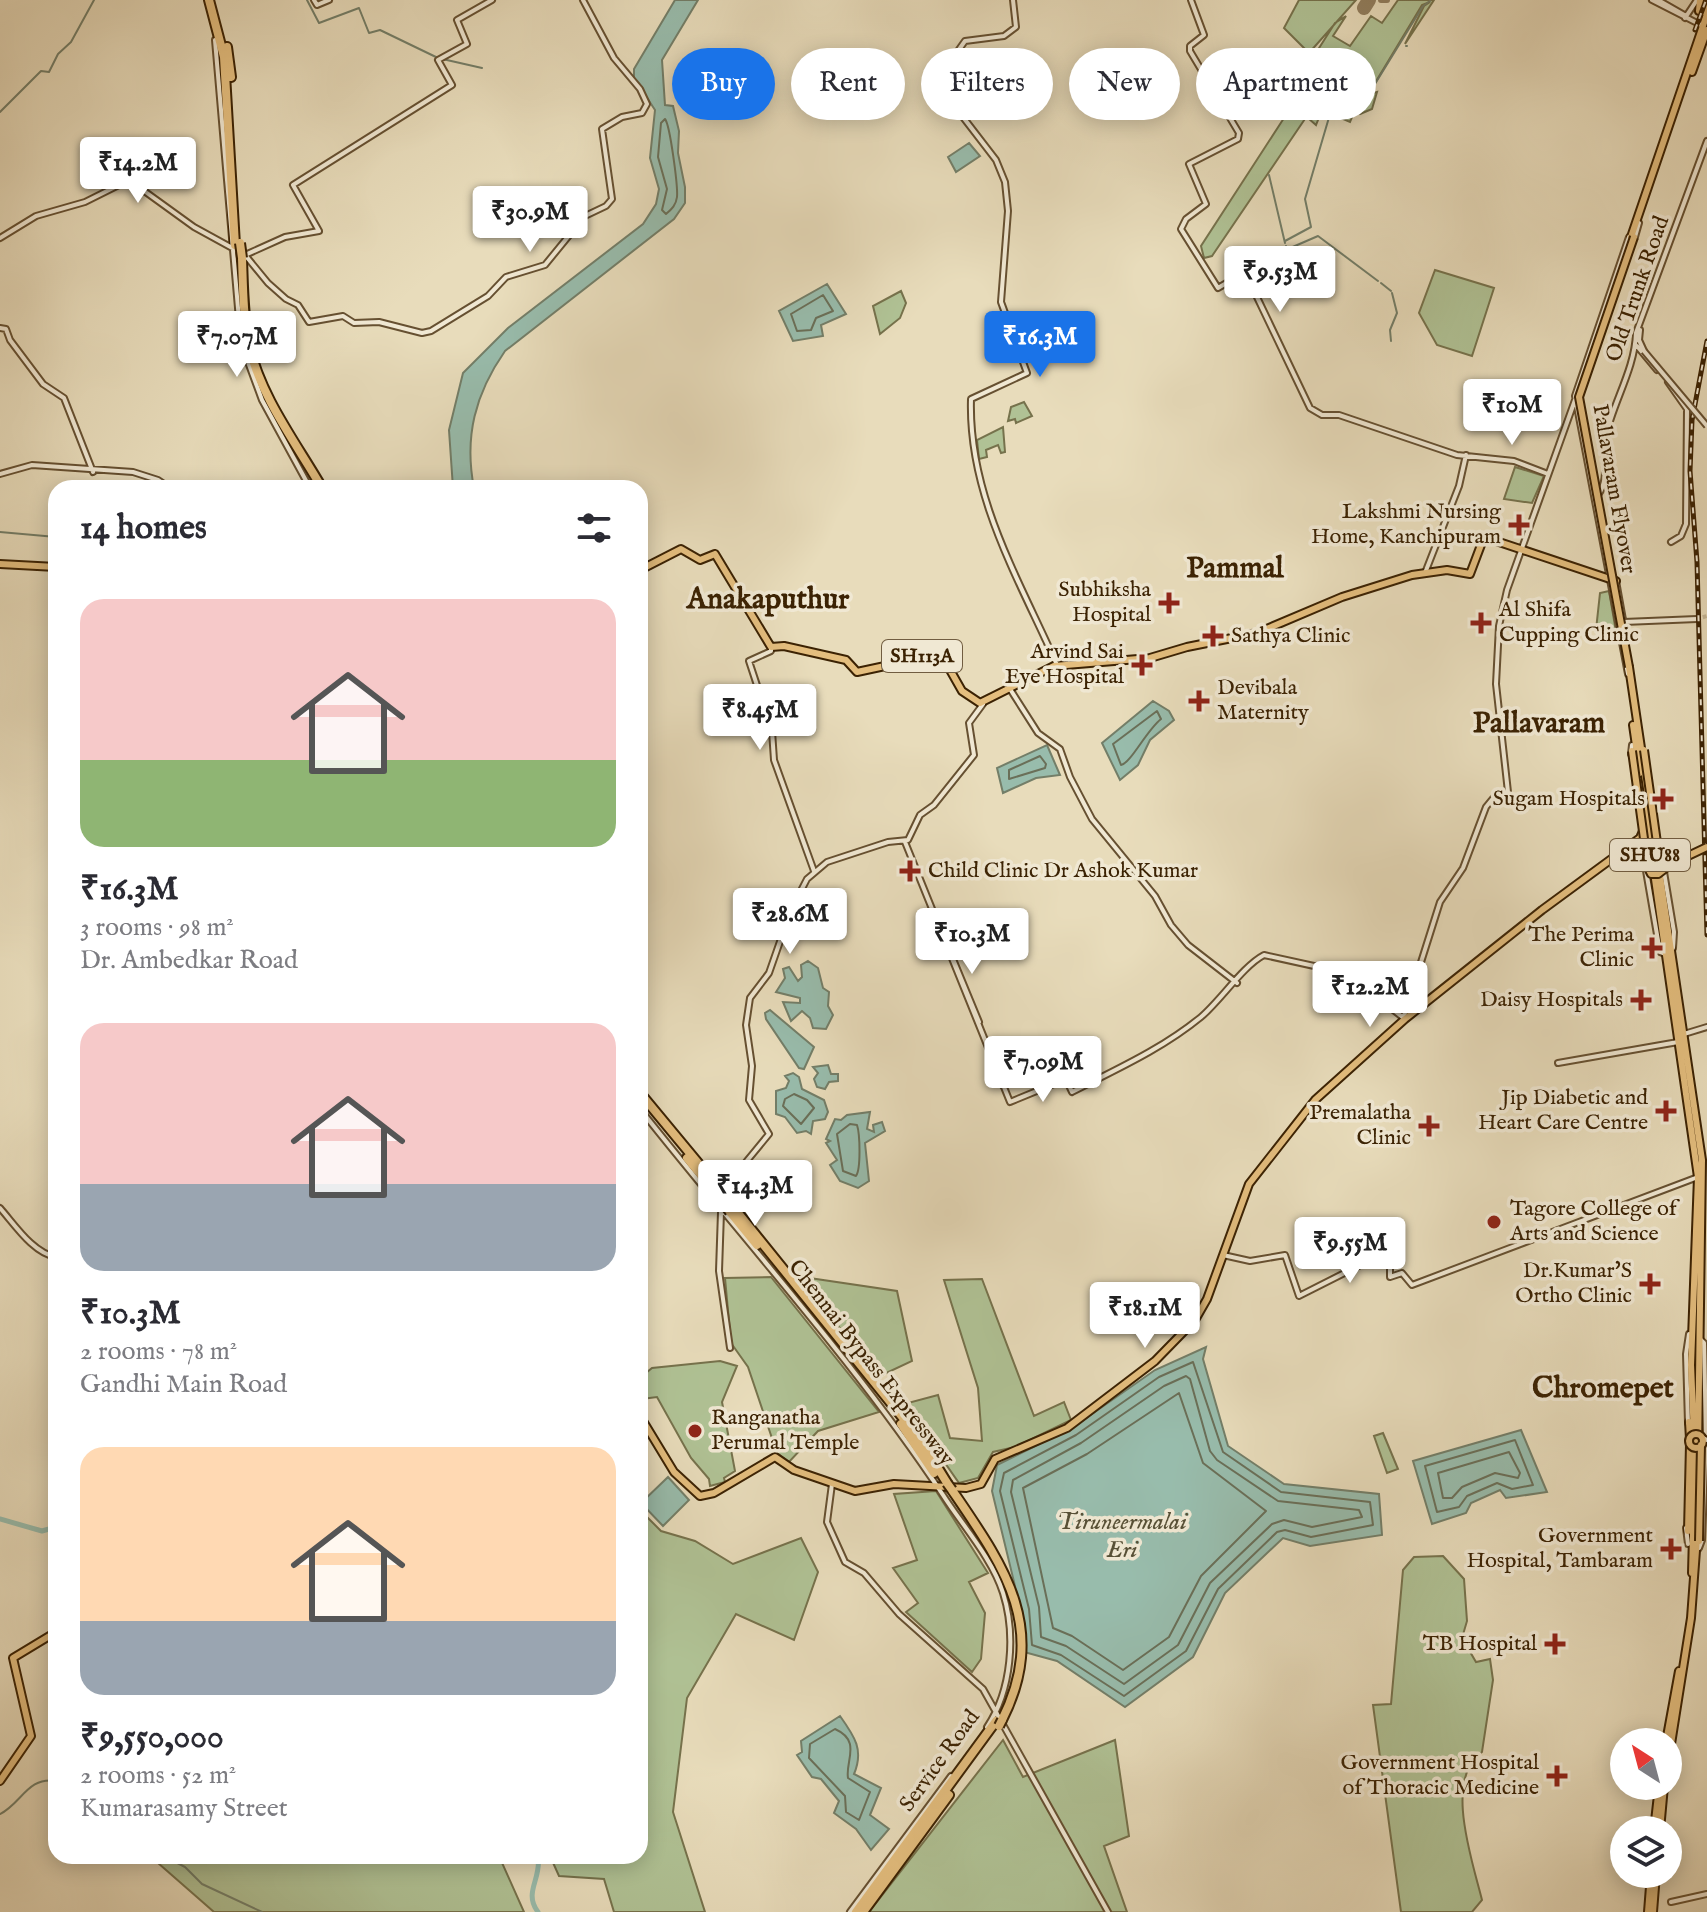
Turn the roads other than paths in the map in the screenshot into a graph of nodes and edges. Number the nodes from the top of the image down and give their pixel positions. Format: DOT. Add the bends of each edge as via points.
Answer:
graph roads {
  1 [pos="209,0"];
  2 [pos="314,0"];
  3 [pos="329,0"];
  4 [pos="492,0"];
  5 [pos="583,0"];
  6 [pos="1013,0"];
  7 [pos="1191,0"];
  8 [pos="1698,0"];
  9 [pos="482,2"];
  10 [pos="1656,2"];
  11 [pos="1707,6"];
  12 [pos="1707,14"];
  13 [pos="1685,18"];
  14 [pos="1704,28"];
  15 [pos="1678,102"];
  16 [pos="1707,141"];
  17 [pos="1639,223"];
  18 [pos="1633,235"];
  19 [pos="0,238"];
  20 [pos="236,246"];
  21 [pos="241,257"];
  22 [pos="1647,308"];
  23 [pos="0,328"];
  24 [pos="1636,345"];
  25 [pos="1575,400"];
  26 [pos="1582,400"];
  27 [pos="1707,426"];
  28 [pos="1467,454"];
  29 [pos="1457,455"];
  30 [pos="1464,462"];
  31 [pos="93,472"];
  32 [pos="0,474"];
  33 [pos="1548,474"];
  34 [pos="154,480"];
  35 [pos="311,480"];
  36 [pos="312,480"];
  37 [pos="1598,495"];
  38 [pos="1591,496"];
  39 [pos="1671,542"];
  40 [pos="1521,550"];
  41 [pos="0,564"];
  42 [pos="648,566"];
  43 [pos="48,567"];
  44 [pos="1425,573"];
  45 [pos="1612,580"];
  46 [pos="1697,619"];
  47 [pos="1624,622"];
  48 [pos="771,647"];
  49 [pos="1058,666"];
  50 [pos="1628,670"];
  51 [pos="1010,689"];
  52 [pos="973,702"];
  53 [pos="984,702"];
  54 [pos="976,710"];
  55 [pos="1638,729"];
  56 [pos="1638,745"];
  57 [pos="1648,835"];
  58 [pos="905,842"];
  59 [pos="1707,846"];
  60 [pos="1661,867"];
  61 [pos="1649,870"];
  62 [pos="814,871"];
  63 [pos="1669,948"];
  64 [pos="1237,983"];
  65 [pos="1404,1017"];
  66 [pos="1707,1027"];
  67 [pos="1684,1034"];
  68 [pos="1678,1042"];
  69 [pos="1558,1063"];
  70 [pos="648,1103"];
  71 [pos="648,1110"];
  72 [pos="648,1118"];
  73 [pos="1698,1177"];
  74 [pos="724,1200"];
  75 [pos="0,1208"];
  76 [pos="729,1210"];
  77 [pos="1223,1255"];
  78 [pos="48,1256"];
  79 [pos="771,1261"];
  80 [pos="1696,1337"];
  81 [pos="730,1348"];
  82 [pos="648,1430"];
  83 [pos="1690,1441"];
  84 [pos="1703,1441"];
  85 [pos="832,1484"];
  86 [pos="945,1487"];
  87 [pos="1694,1546"];
  88 [pos="48,1637"];
  89 [pos="998,1718"];
  90 [pos="1668,1728"];
  91 [pos="1673,1728"];
  92 [pos="0,1781"];
  93 [pos="1653,1888"];
  94 [pos="1707,1894"];
  95 [pos="1668,1902"];
  96 [pos="850,1912"];
  97 [pos="856,1912"];
  98 [pos="863,1912"];
  99 [pos="1108,1912"];
  100 [pos="1650,1912"];
  1 -- 20 [label="highway" via="224,57"];
  2 -- 3 [label="street" via="317,5"];
  4 -- 9 [label="street"];
  5 -- 21 [label="street" via="647,107 603,128 612,199 585,216 545,265 506,277 488,296 443,326 422,333 383,322 354,323 343,316 312,323"];
  6 -- 49 [label="street" via="1016,27 1004,36 965,41 936,84 996,160 1005,182 1001,302 1027,373 971,399 977,462 1005,557"];
  7 -- 29 [label="street" via="1204,35 1190,51 1239,133 1238,139 1189,164 1206,204 1181,229 1218,288 1245,272 1310,408"];
  8 -- 11 [label="main road" via="1699,11"];
  8 -- 13 [label="street"];
  9 -- 21 [label="street" via="457,20 467,44 438,60 452,85 293,185 319,231 285,237"];
  10 -- 13 [label="street"];
  11 -- 14 [label="main road"];
  12 -- 15 [label="main road, SHU88"];
  13 -- 14 [label="street"];
  14 -- 15 [label="main road"];
  14 -- 17 [label="main road, SHU88"];
  15 -- 18 [label="main road, SHU88"];
  16 -- 22 [label="street, Old Trunk Road"];
  17 -- 18 [label="main road, Pallavaram Flyover / SHU88"];
  17 -- 26 [label="street" via="1585,377"];
  18 -- 25 [label="street" via="1578,379"];
  18 -- 50 [label="main road, Pallavaram Flyover / SHU88, bridge" via="1582,374 1578,401"];
  19 -- 20 [label="street" via="36,216 85,202 129,180"];
  20 -- 21 [label="highway, bridge"];
  20 -- 35 [label="street" via="237,318 248,368"];
  21 -- 36 [label="highway" via="241,332 250,366"];
  22 -- 24 [label="street, Old Trunk Road"];
  22 -- 27 [label="street, bridge" via="1639,340 1644,351"];
  23 -- 31 [label="street" via="6,329 43,384 64,398"];
  24 -- 37 [label="street, Old Trunk Road" via="1605,439 1604,486"];
  24 -- 39 [label="street" via="1687,409 1686,524"];
  25 -- 26 [label="street"];
  25 -- 33 [label="street"];
  25 -- 38 [label="street"];
  26 -- 37 [label="street"];
  28 -- 29 [label="street"];
  28 -- 30 [label="street"];
  28 -- 33 [label="street" via="1514,461"];
  29 -- 30 [label="street"];
  30 -- 44 [label="street"];
  31 -- 32 [label="street" via="32,465"];
  31 -- 34 [label="street" via="140,473"];
  33 -- 40 [label="street"];
  37 -- 38 [label="street"];
  37 -- 45 [label="street"];
  38 -- 45 [label="street"];
  40 -- 44 [label="main road" via="1484,537 1470,574"];
  40 -- 45 [label="main road"];
  40 -- 65 [label="street" via="1499,626 1496,684 1508,792 1495,796 1486,807 1463,868 1440,902"];
  41 -- 43 [label="main road"];
  42 -- 48 [label="main road" via="681,549 700,560 715,554"];
  44 -- 49 [label="main road" via="1358,591 1257,633 1142,660"];
  45 -- 47 [label="street"];
  45 -- 50 [label="street"];
  46 -- 47 [label="street"];
  47 -- 55 [label="street"];
  48 -- 52 [label="main road, SH113A" via="846,660 857,672 941,654"];
  48 -- 62 [label="street" via="749,661 772,729 774,760"];
  49 -- 51 [label="main road, SH113A"];
  50 -- 55 [label="main road, SHU88"];
  50 -- 56 [label="main road, SHU88"];
  51 -- 53 [label="main road, SH113A"];
  51 -- 64 [label="street" via="1038,733 1060,749 1092,819 1155,896 1171,925"];
  52 -- 53 [label="main road, SH113A"];
  52 -- 54 [label="main road"];
  53 -- 54 [label="street"];
  54 -- 58 [label="street" via="969,723 974,755 920,815"];
  55 -- 56 [label="main road, SHU88"];
  56 -- 57 [label="street"];
  56 -- 57 [label="main road, SHU88"];
  56 -- 57 [label="main road, SHU88" via="1650,799"];
  56 -- 60 [label="main road, bridge"];
  56 -- 61 [label="main road, bridge"];
  57 -- 60 [label="street"];
  57 -- 63 [label="main road, SHU88"];
  57 -- 63 [label="street" via="1660,952"];
  57 -- 65 [label="main road"];
  58 -- 62 [label="street" via="888,842"];
  58 -- 64 [label="street" via="1010,1102 1066,1079 1072,1092 1137,1061 1199,1018"];
  59 -- 60 [label="main road, bridge"];
  60 -- 61 [label="main road, bridge" via="1655,875"];
  60 -- 61 [label="main road, bridge" via="1653,862"];
  60 -- 63 [label="main road"];
  61 -- 63 [label="main road" via="1661,943"];
  62 -- 76 [label="street" via="791,910 769,973 750,998 749,1100 769,1134 746,1162 752,1185 729,1198"];
  63 -- 67 [label="main road, SHU88"];
  63 -- 68 [label="main road, SHU88"];
  64 -- 65 [label="street" via="1264,955 1310,964 1346,973"];
  65 -- 77 [label="main road" via="1292,1128 1249,1184"];
  66 -- 67 [label="street"];
  67 -- 80 [label="main road, SHU88" via="1703,1189"];
  68 -- 69 [label="street"];
  68 -- 73 [label="main road, SHU88"];
  70 -- 74 [label="highway, Chennai Bypass Expressway"];
  71 -- 74 [label="highway, Chennai Bypass Expressway"];
  72 -- 76 [label="street"];
  73 -- 77 [label="street" via="1412,1285 1402,1273 1390,1277 1390,1250 1299,1296 1285,1255 1250,1261"];
  73 -- 80 [label="main road, SHU88"];
  74 -- 76 [label="highway, Chennai Bypass Expressway, bridge"];
  75 -- 78 [label="street"];
  76 -- 79 [label="highway, Chennai Bypass Expressway"];
  76 -- 79 [label="street"];
  76 -- 81 [label="street" via="720,1274"];
  77 -- 86 [label="main road" via="1195,1320 1155,1361 1075,1421 994,1456 975,1485"];
  79 -- 86 [label="highway, Chennai Bypass Expressway" via="920,1439"];
  80 -- 83 [label="main road" via="1689,1344"];
  80 -- 84 [label="main road"];
  80 -- 87 [label="main road, SHU88"];
  80 -- 87 [label="main road, SHU88" via="1701,1473"];
  82 -- 85 [label="main road" via="679,1478 700,1496 775,1457"];
  83 -- 84 [label="main road, bridge" via="1694,1435"];
  83 -- 84 [label="main road, bridge" via="1694,1448"];
  83 -- 87 [label="main road"];
  84 -- 87 [label="main road, bridge"];
  85 -- 86 [label="main road" via="855,1491 894,1484"];
  85 -- 89 [label="street" via="827,1522 846,1563 864,1573 899,1614 983,1689"];
  86 -- 89 [label="street, Service Road" via="1002,1590 1010,1623 1010,1659"];
  86 -- 89 [label="highway, Chennai Bypass Expressway" via="1000,1562 1018,1607 1021,1659 1015,1689"];
  87 -- 90 [label="main road, SHU88"];
  87 -- 91 [label="main road, SHU88" via="1692,1610"];
  88 -- 92 [label="main road" via="13,1658 31,1736"];
  89 -- 96 [label="street, Service Road"];
  89 -- 97 [label="highway, Chennai Bypass Expressway"];
  89 -- 98 [label="highway, Chennai Bypass Expressway"];
  89 -- 99 [label="street"];
  93 -- 100 [label="main road"];
  94 -- 95 [label="street"];
}
